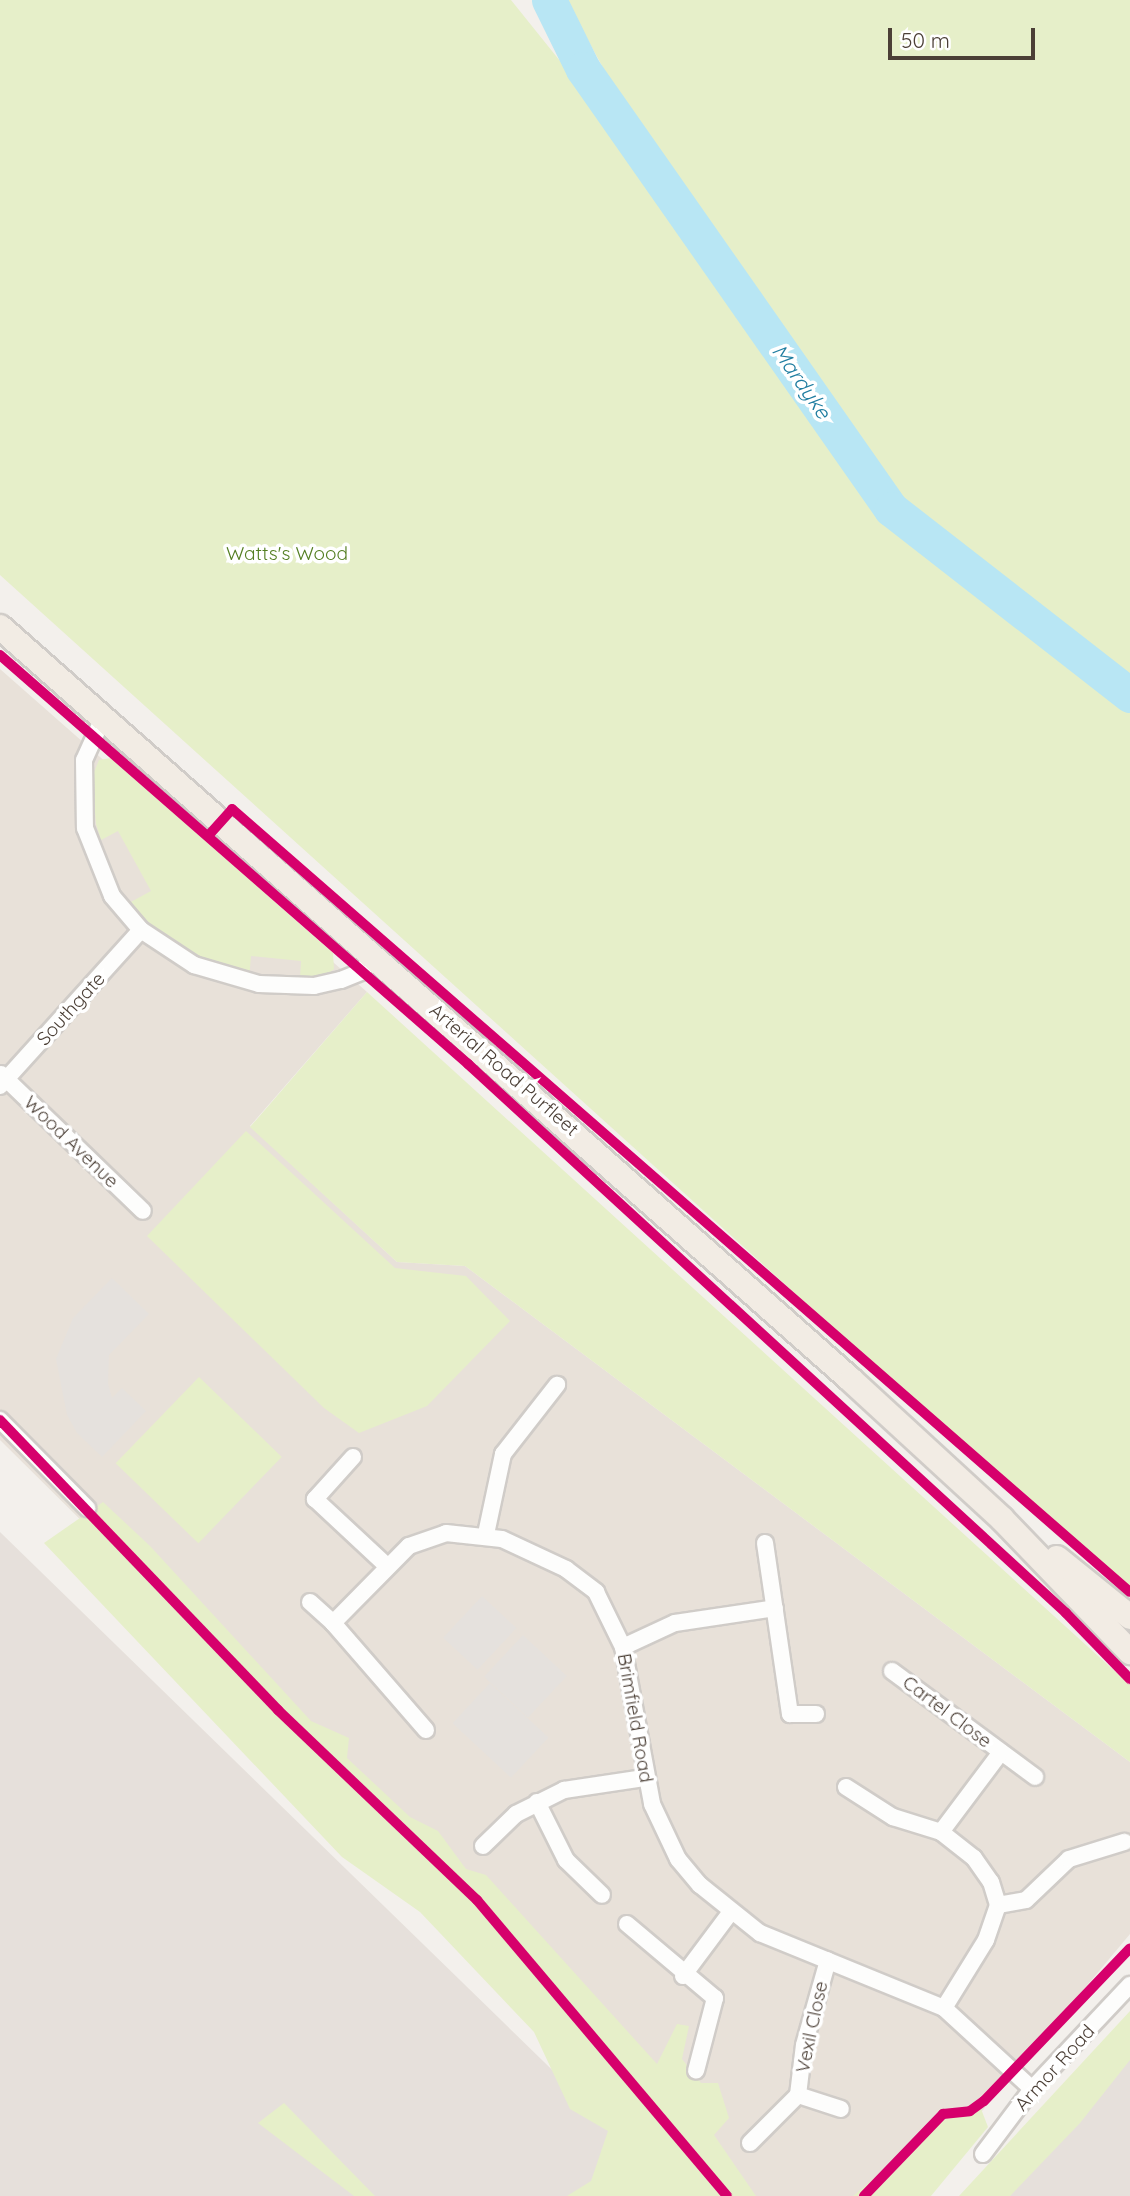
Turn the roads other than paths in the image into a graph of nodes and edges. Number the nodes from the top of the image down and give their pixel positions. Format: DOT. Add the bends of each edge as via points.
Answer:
graph roads {
  1 [pos="0,627"];
  2 [pos="103,718"];
  3 [pos="141,930"];
  4 [pos="374,956"];
  5 [pos="2,1080"];
  6 [pos="142,1211"];
  7 [pos="557,1385"];
  8 [pos="0,1420"];
  9 [pos="353,1457"];
  10 [pos="87,1508"];
  11 [pos="1002,1519"];
  12 [pos="486,1534"];
  13 [pos="765,1543"];
  14 [pos="1066,1564"];
  15 [pos="386,1565"];
  16 [pos="310,1602"];
  17 [pos="775,1608"];
  18 [pos="1130,1617"];
  19 [pos="333,1623"];
  20 [pos="1130,1625"];
  21 [pos="624,1647"];
  22 [pos="1130,1652"];
  23 [pos="892,1671"];
  24 [pos="816,1714"];
  25 [pos="426,1730"];
  26 [pos="1001,1752"];
  27 [pos="1035,1777"];
  28 [pos="644,1778"];
  29 [pos="846,1787"];
  30 [pos="537,1802"];
  31 [pos="941,1832"];
  32 [pos="1124,1842"];
  33 [pos="483,1846"];
  34 [pos="602,1895"];
  35 [pos="998,1905"];
  36 [pos="730,1913"];
  37 [pos="627,1924"];
  38 [pos="828,1960"];
  39 [pos="683,1976"];
  40 [pos="1130,1985"];
  41 [pos="944,2008"];
  42 [pos="696,2071"];
  43 [pos="1032,2089"];
  44 [pos="798,2095"];
  45 [pos="841,2109"];
  46 [pos="750,2143"];
  47 [pos="983,2154"];
  1 -- 2 [label="main road, Arterial Road Purfleet"];
  2 -- 3 [label="street" via="84,760 85,828 113,896"];
  2 -- 4 [label="main road, Arterial Road Purfleet"];
  3 -- 4 [label="street" via="194,965 259,984 314,986 341,980 361,972"];
  3 -- 5 [label="street, Southgate"];
  4 -- 11 [label="main road, Arterial Road Purfleet" via="588,1143"];
  5 -- 6 [label="street, Wood Avenue"];
  7 -- 12 [label="street" via="503,1454"];
  8 -- 10 [label="street"];
  9 -- 15 [label="street" via="315,1499"];
  11 -- 14 [label="main road, Arterial Road Purfleet"];
  11 -- 22 [label="main road, Arterial Road Purfleet"];
  12 -- 15 [label="street, Brimfield Road" via="446,1533 409,1546"];
  12 -- 21 [label="street, Brimfield Road" via="521,1545 566,1569 596,1592"];
  13 -- 17 [label="street"];
  14 -- 18 [label="main road, Arterial Road Purfleet"];
  14 -- 20 [label="street"];
  15 -- 19 [label="street, Brimfield Road"];
  16 -- 19 [label="street"];
  17 -- 21 [label="street" via="675,1623"];
  17 -- 24 [label="street" via="790,1714"];
  19 -- 25 [label="street"];
  21 -- 28 [label="street, Brimfield Road"];
  23 -- 26 [label="street, Cartel Close"];
  26 -- 27 [label="street, Cartel Close"];
  26 -- 31 [label="street, Cartel Close"];
  28 -- 30 [label="street" via="564,1790"];
  28 -- 36 [label="street, Brimfield Road" via="678,1859"];
  29 -- 31 [label="street" via="893,1817"];
  30 -- 33 [label="street" via="497,1829"];
  30 -- 34 [label="street" via="566,1860"];
  31 -- 35 [label="street" via="974,1858 991,1882"];
  32 -- 35 [label="street" via="1069,1859 1026,1900"];
  35 -- 41 [label="street" via="986,1940"];
  36 -- 38 [label="street, Brimfield Road" via="760,1933"];
  36 -- 39 [label="street"];
  37 -- 39 [label="street"];
  38 -- 41 [label="street, Brimfield Road"];
  38 -- 44 [label="street, Vexil Close" via="804,2045"];
  39 -- 42 [label="street" via="715,1998"];
  40 -- 43 [label="street, Armor Road"];
  41 -- 43 [label="street, Brimfield Road"];
  43 -- 47 [label="street, Armor Road"];
  44 -- 45 [label="street, Vexil Close"];
  44 -- 46 [label="street, Vexil Close"];
}
